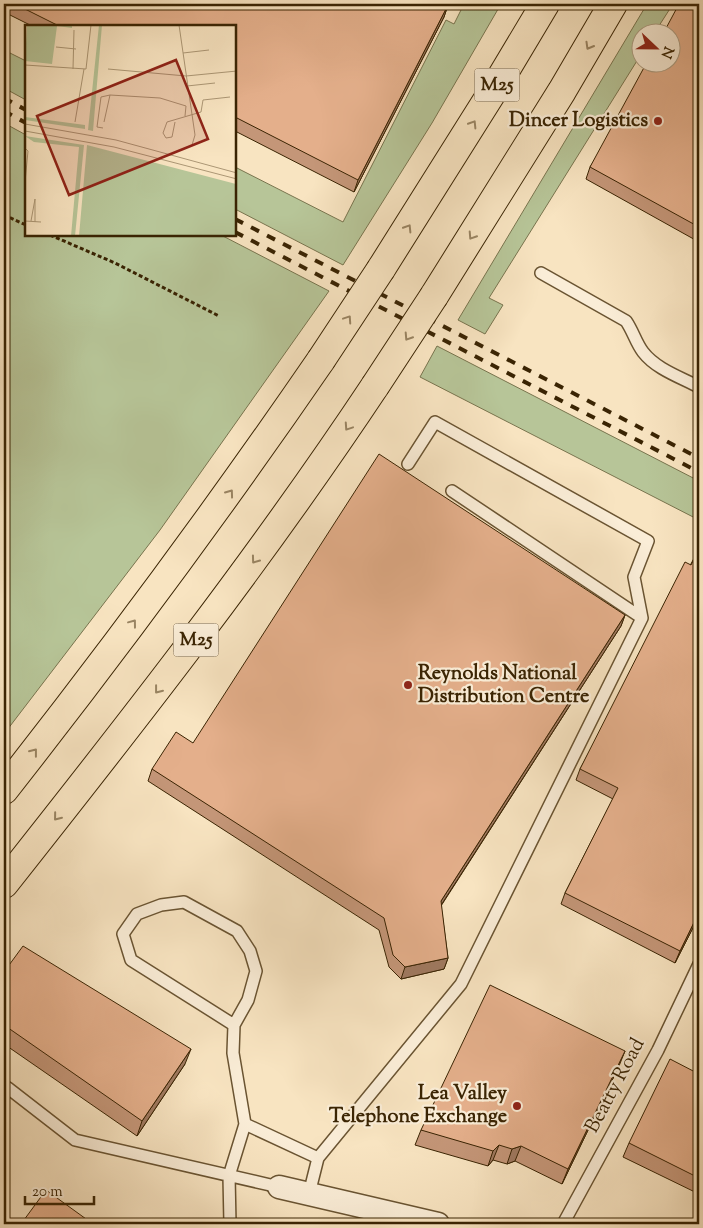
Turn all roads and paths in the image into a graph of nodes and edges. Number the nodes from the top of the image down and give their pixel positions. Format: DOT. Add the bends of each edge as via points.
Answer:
graph roads {
  1 [pos="545,4"];
  2 [pos="613,4"];
  3 [pos="4,215"];
  4 [pos="25,225"];
  5 [pos="52,236"];
  6 [pos="541,273"];
  7 [pos="219,316"];
  8 [pos="699,386"];
  9 [pos="408,464"];
  10 [pos="452,492"];
  11 [pos="642,618"];
  12 [pos="4,790"];
  13 [pos="4,884"];
  14 [pos="699,964"];
  15 [pos="234,1024"];
  16 [pos="8,1088"];
  17 [pos="245,1124"];
  18 [pos="318,1158"];
  19 [pos="229,1176"];
  20 [pos="279,1187"];
  21 [pos="309,1194"];
  22 [pos="230,1224"];
  23 [pos="438,1224"];
  24 [pos="563,1224"];
  12 -- 1 [label="highway, M25, one-way, bridge" via="165,582 233,488 381,269"];
  2 -- 13 [label="highway, M25, one-way, bridge" via="434,296 278,529 117,742"];
  3 -- 4 [label="path"];
  5 -- 7 [label="path" via="115,263"];
  6 -- 8 [label="lane" via="626,322 642,351 655,364"];
  9 -- 11 [label="lane" via="435,422 648,541 634,576"];
  10 -- 11 [label="lane"];
  11 -- 18 [label="lane" via="461,984"];
  14 -- 24 [label="lane, Beatty Road" via="658,1050"];
  15 -- 15 [label="lane" via="248,1000 256,971 250,951 237,930 184,902 161,905 137,914 123,934 131,960"];
  15 -- 17 [label="lane" via="234,1061"];
  16 -- 19 [label="lane" via="75,1140"];
  17 -- 18 [label="lane"];
  17 -- 19 [label="lane"];
  18 -- 21 [label="lane"];
  19 -- 20 [label="lane"];
  19 -- 22 [label="lane"];
  20 -- 21 [label="street"];
  21 -- 23 [label="street"];
}
